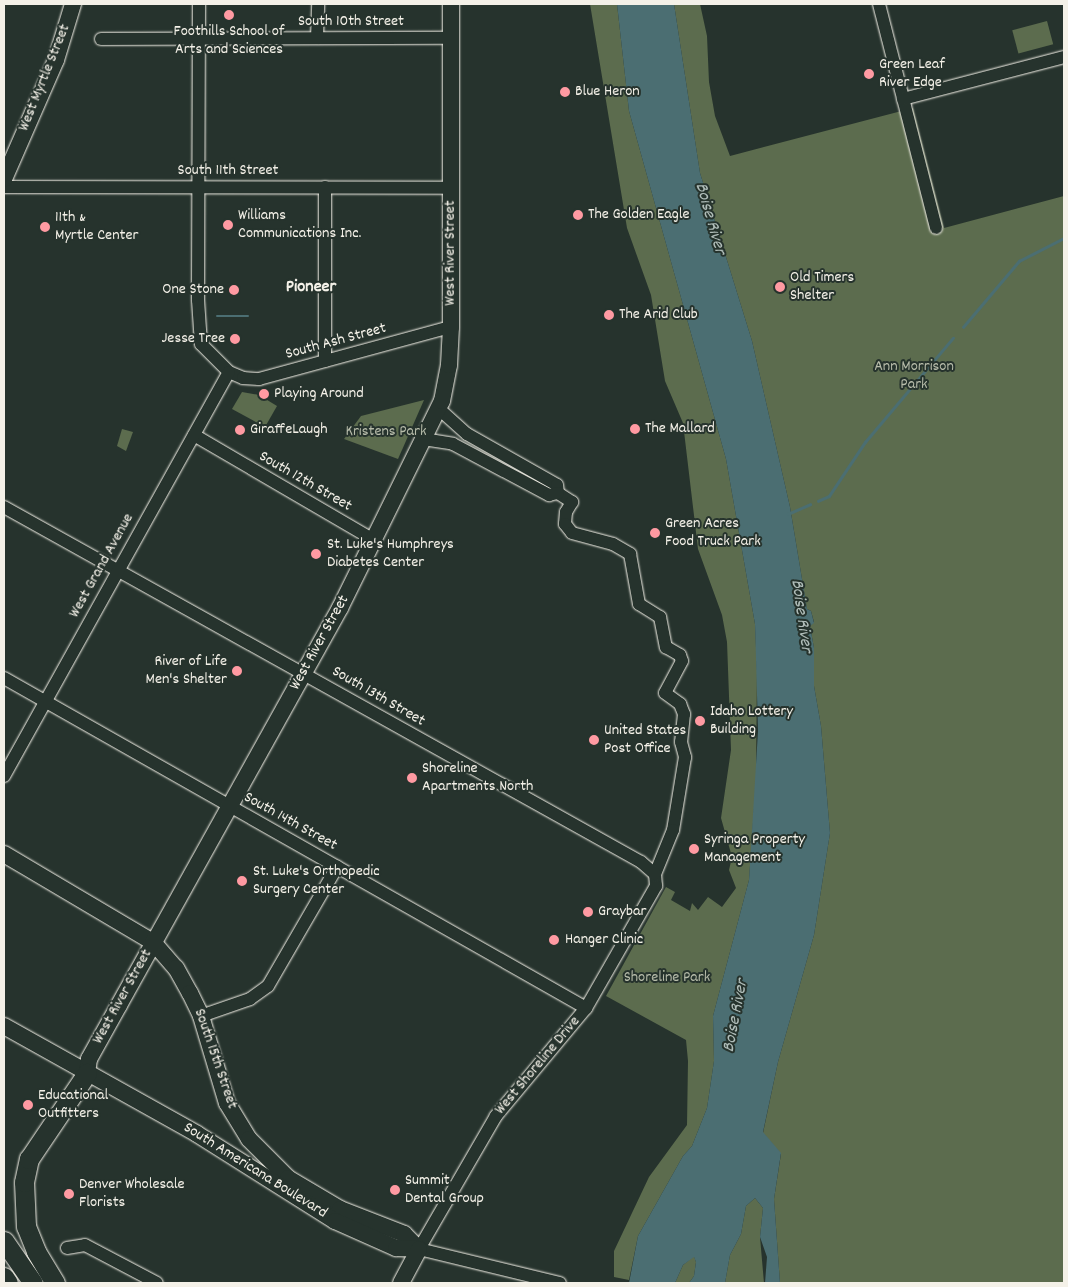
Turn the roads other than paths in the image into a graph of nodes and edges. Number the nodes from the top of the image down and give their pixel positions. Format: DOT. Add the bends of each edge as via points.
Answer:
graph roads {
  1 [pos="73,4"];
  2 [pos="199,4"];
  3 [pos="318,4"];
  4 [pos="452,4"];
  5 [pos="879,4"];
  6 [pos="317,38"];
  7 [pos="450,38"];
  8 [pos="101,39"];
  9 [pos="198,39"];
  10 [pos="1064,57"];
  11 [pos="903,99"];
  12 [pos="4,179"];
  13 [pos="4,187"];
  14 [pos="197,187"];
  15 [pos="325,187"];
  16 [pos="452,188"];
  17 [pos="936,228"];
  18 [pos="451,327"];
  19 [pos="325,361"];
  20 [pos="229,372"];
  21 [pos="438,408"];
  22 [pos="194,435"];
  23 [pos="423,439"];
  24 [pos="558,493"];
  25 [pos="4,507"];
  26 [pos="374,540"];
  27 [pos="119,569"];
  28 [pos="304,673"];
  29 [pos="4,678"];
  30 [pos="45,702"];
  31 [pos="4,776"];
  32 [pos="229,806"];
  33 [pos="4,854"];
  34 [pos="337,867"];
  35 [pos="655,874"];
  36 [pos="153,942"];
  37 [pos="586,1008"];
  38 [pos="201,1016"];
  39 [pos="4,1026"];
  40 [pos="87,1073"];
  41 [pos="326,1201"];
  42 [pos="4,1241"];
  43 [pos="68,1248"];
  44 [pos="419,1249"];
  45 [pos="4,1277"];
  46 [pos="8,1283"];
  47 [pos="33,1283"];
  48 [pos="55,1283"];
  49 [pos="157,1283"];
  50 [pos="401,1283"];
  51 [pos="560,1283"];
  1 -- 12 [label="main road, West Myrtle Street" via="56,60"];
  2 -- 9 [label="street"];
  3 -- 6 [label="street"];
  4 -- 7 [label="main road, West River Street"];
  5 -- 11 [label="street"];
  6 -- 7 [label="street, South 10th Street"];
  6 -- 9 [label="street, South 10th Street"];
  7 -- 16 [label="main road, West River Street"];
  8 -- 9 [label="street, South 10th Street"];
  9 -- 14 [label="street"];
  10 -- 11 [label="street"];
  11 -- 17 [label="street"];
  13 -- 14 [label="street, South 11th Street"];
  14 -- 15 [label="street, South 11th Street"];
  14 -- 20 [label="street" via="199,340"];
  15 -- 16 [label="street, South 11th Street"];
  15 -- 19 [label="street"];
  16 -- 18 [label="main road, West River Street"];
  18 -- 19 [label="street, South Ash Street"];
  18 -- 21 [label="main road, West River Street" via="449,365"];
  19 -- 20 [label="street, South Ash Street" via="259,380"];
  20 -- 22 [label="street, West Grand Avenue"];
  21 -- 23 [label="main road, West River Street"];
  21 -- 24 [label="street" via="467,434 557,485"];
  22 -- 26 [label="street, South 12th Street"];
  22 -- 27 [label="street, West Grand Avenue"];
  23 -- 24 [label="street" via="452,444 549,495"];
  23 -- 26 [label="main road, West River Street"];
  24 -- 35 [label="street, West Shoreline Drive" via="572,502 566,512 565,524 572,533 613,544 630,554 639,604 660,617 666,647 680,655 682,661 665,693 680,704 684,714 681,742 685,757 673,830"];
  25 -- 27 [label="street, South 13th Street"];
  26 -- 28 [label="main road, West River Street"];
  27 -- 28 [label="street, South 13th Street"];
  27 -- 30 [label="street, West Grand Avenue"];
  28 -- 32 [label="main road, West River Street"];
  28 -- 35 [label="street, South 13th Street" via="641,862"];
  29 -- 30 [label="street, South 14th Street"];
  30 -- 31 [label="street, West Grand Avenue"];
  30 -- 32 [label="street, South 14th Street"];
  32 -- 34 [label="street, South 14th Street"];
  32 -- 36 [label="main road, West River Street"];
  33 -- 36 [label="main road, South 15th Street"];
  34 -- 37 [label="street, South 14th Street"];
  34 -- 38 [label="street" via="268,986 250,999"];
  35 -- 37 [label="street, West Shoreline Drive" via="656,886"];
  36 -- 38 [label="main road, South 15th Street" via="176,968"];
  36 -- 40 [label="main road, West River Street" via="89,1059"];
  37 -- 44 [label="street, West Shoreline Drive" via="496,1116"];
  38 -- 41 [label="main road, South 15th Street" via="227,1103 249,1139 288,1178"];
  39 -- 40 [label="main road, South Americana Boulevard"];
  40 -- 44 [label="main road, South Americana Boulevard" via="197,1134 335,1221 396,1248"];
  40 -- 48 [label="highway" via="30,1159 24,1182 26,1226"];
  41 -- 44 [label="main road, South Americana Boulevard" via="404,1234"];
  42 -- 47 [label="highway"];
  43 -- 49 [label="street" via="85,1245"];
  44 -- 50 [label="main road, West Shoreline Drive"];
  44 -- 51 [label="street"];
  45 -- 46 [label="highway"];
}
